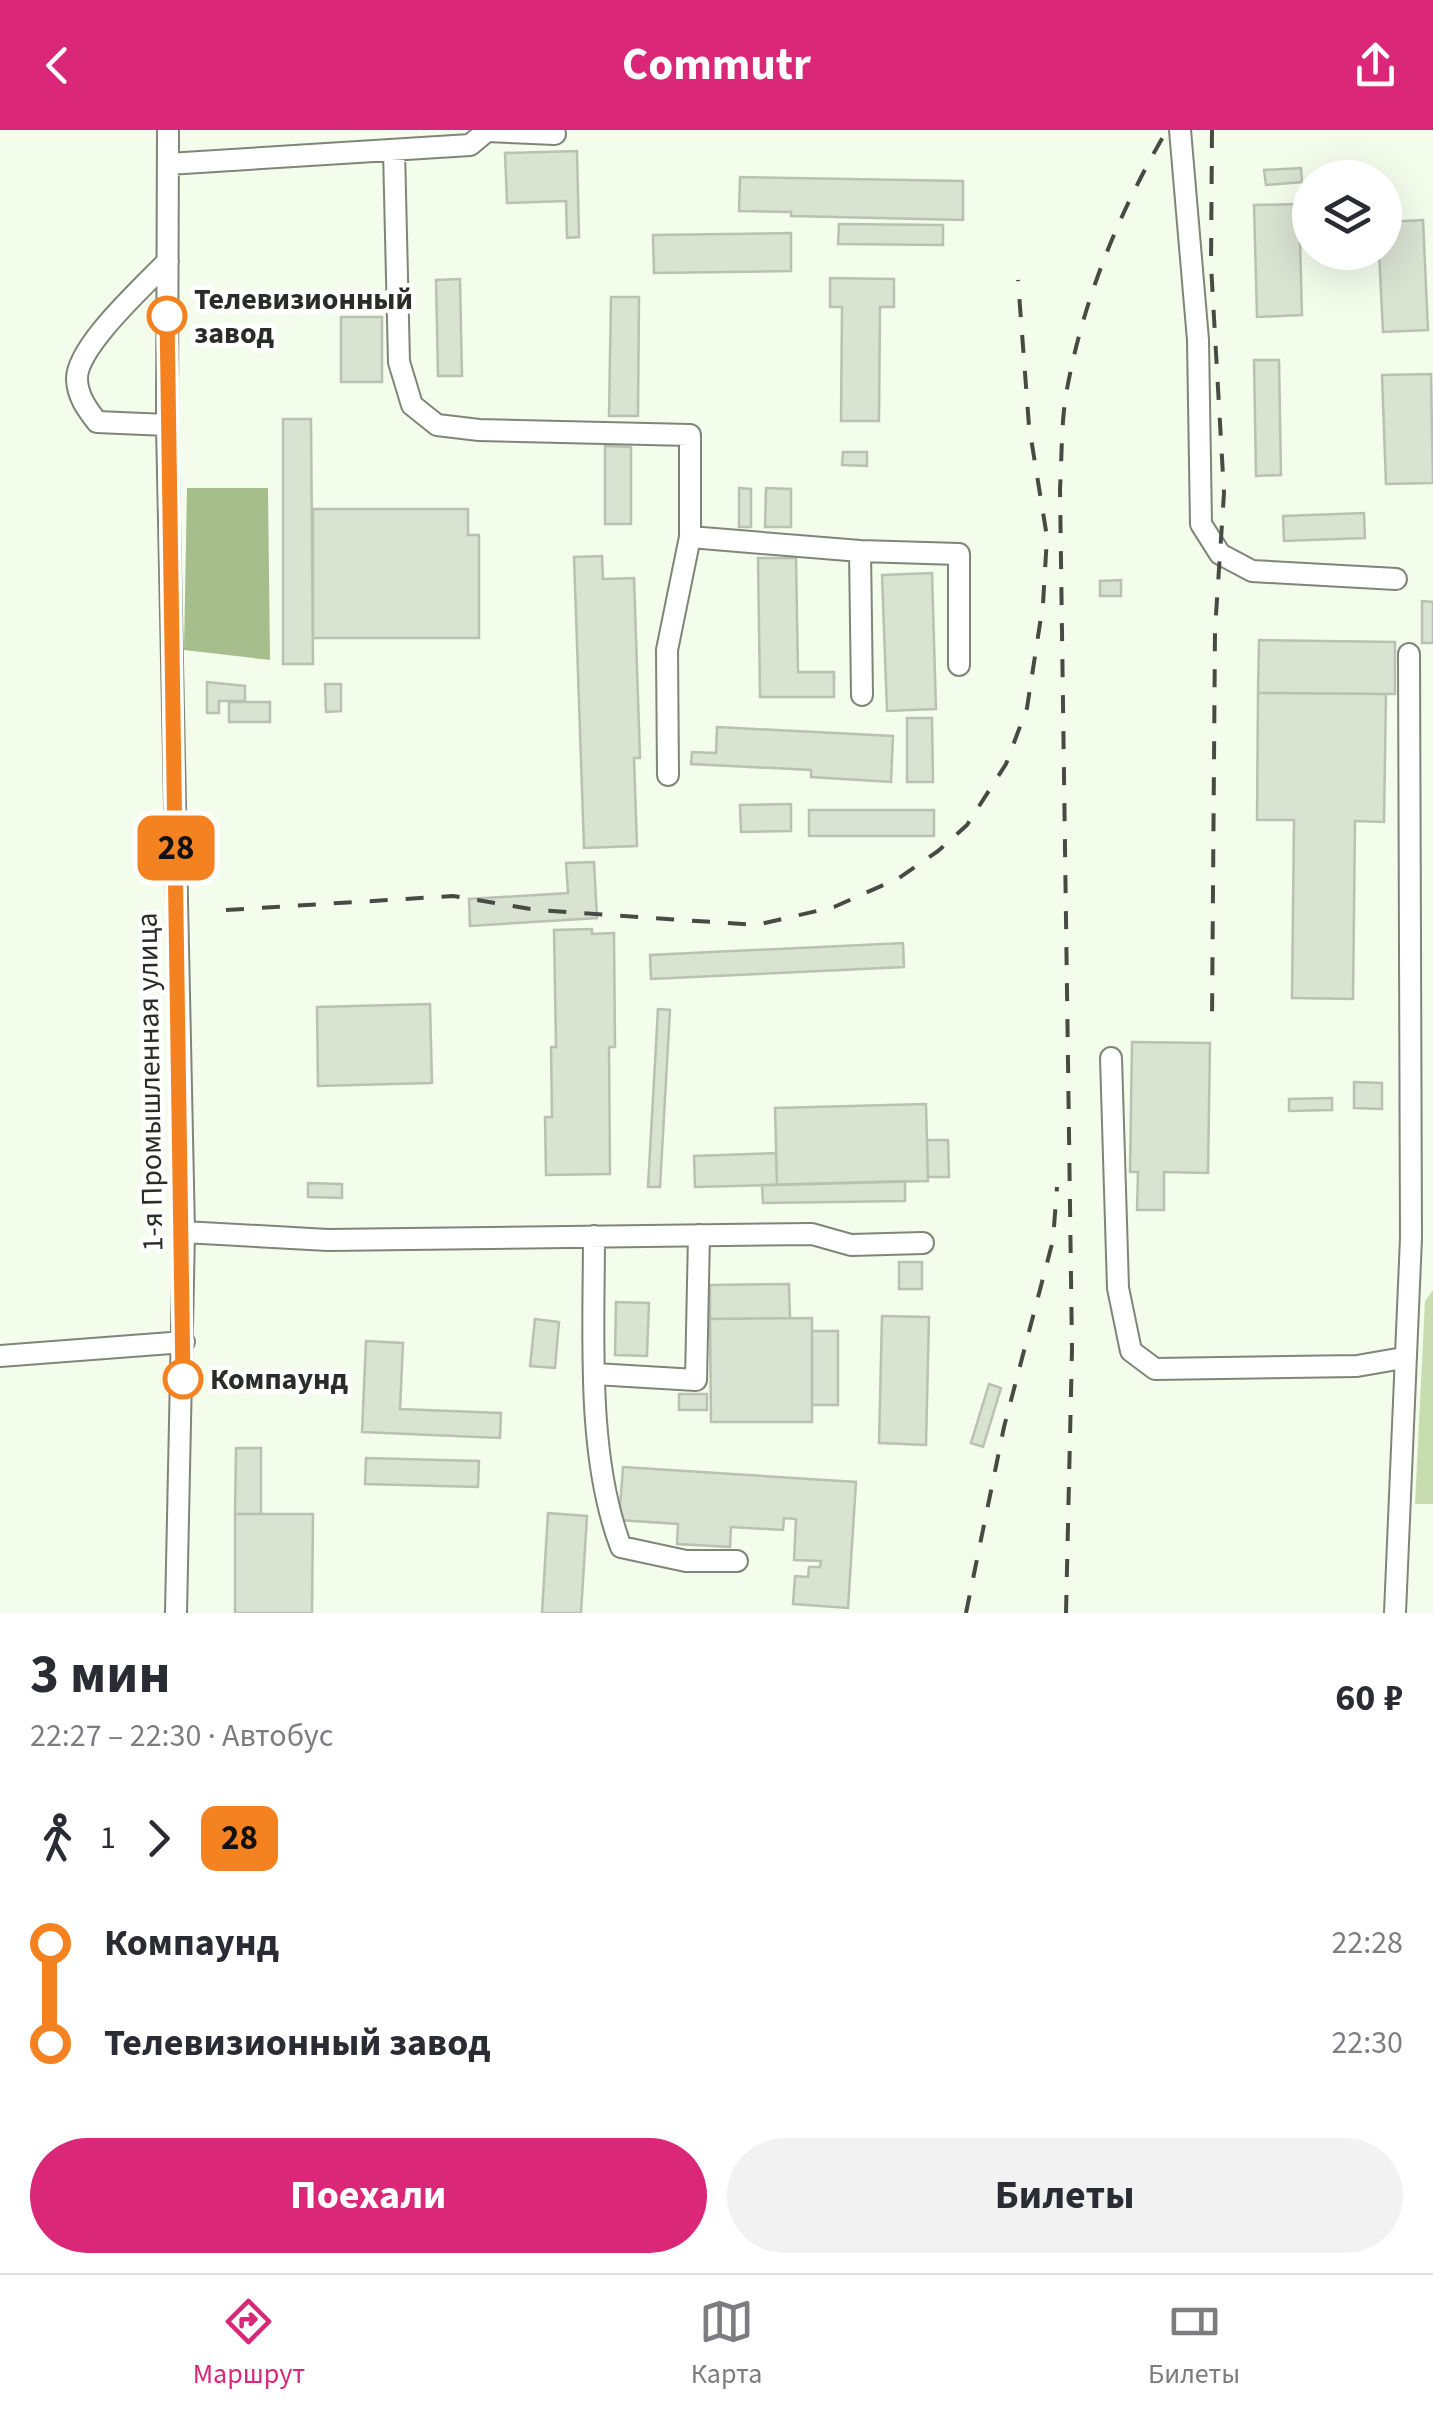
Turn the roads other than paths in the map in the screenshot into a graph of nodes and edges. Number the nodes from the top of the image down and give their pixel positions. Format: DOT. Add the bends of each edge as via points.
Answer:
graph roads {
  1 [pos="168,130"];
  2 [pos="1180,130"];
  3 [pos="487,131"];
  4 [pos="555,134"];
  5 [pos="394,150"];
  6 [pos="168,164"];
  7 [pos="168,260"];
  8 [pos="167,425"];
  9 [pos="690,536"];
  10 [pos="860,552"];
  11 [pos="1396,579"];
  12 [pos="1409,654"];
  13 [pos="959,665"];
  14 [pos="862,695"];
  15 [pos="668,774"];
  16 [pos="1110,1058"];
  17 [pos="184,1232"];
  18 [pos="700,1235"];
  19 [pos="1433,1235"];
  20 [pos="594,1236"];
  21 [pos="1411,1238"];
  22 [pos="923,1243"];
  23 [pos="184,1342"];
  24 [pos="0,1356"];
  25 [pos="1402,1358"];
  26 [pos="595,1374"];
  27 [pos="736,1561"];
  28 [pos="176,1613"];
  29 [pos="1394,1613"];
  1 -- 6 [label="street, 1-я Промышленная улица"];
  2 -- 11 [label="street" via="1198,340 1202,524 1220,554 1252,571"];
  3 -- 4 [label="street"];
  3 -- 5 [label="street" via="470,146"];
  5 -- 6 [label="street"];
  5 -- 9 [label="street" via="399,362 412,404 437,424 479,430 690,434"];
  6 -- 7 [label="street, 1-я Промышленная улица"];
  7 -- 8 [label="street, 1-я Промышленная улица"];
  7 -- 8 [label="street" via="84,354 76,377 82,403 97,422"];
  8 -- 17 [label="street, 1-я Промышленная улица"];
  9 -- 10 [label="street"];
  9 -- 15 [label="street" via="667,650"];
  10 -- 13 [label="street" via="959,554"];
  10 -- 14 [label="street"];
  12 -- 21 [label="street"];
  16 -- 25 [label="street" via="1118,1288 1130,1351 1155,1368 1358,1366"];
  17 -- 20 [label="street" via="328,1240"];
  17 -- 23 [label="street, 1-я Промышленная улица"];
  18 -- 20 [label="street"];
  18 -- 22 [label="street" via="812,1234 852,1245"];
  18 -- 26 [label="street" via="696,1380"];
  19 -- 21 [label="street"];
  20 -- 26 [label="street"];
  21 -- 25 [label="street"];
  23 -- 24 [label="street"];
  23 -- 28 [label="street, 1-я Промышленная улица"];
  25 -- 29 [label="street"];
  26 -- 27 [label="street" via="607,1510 620,1547 686,1561"];
}
